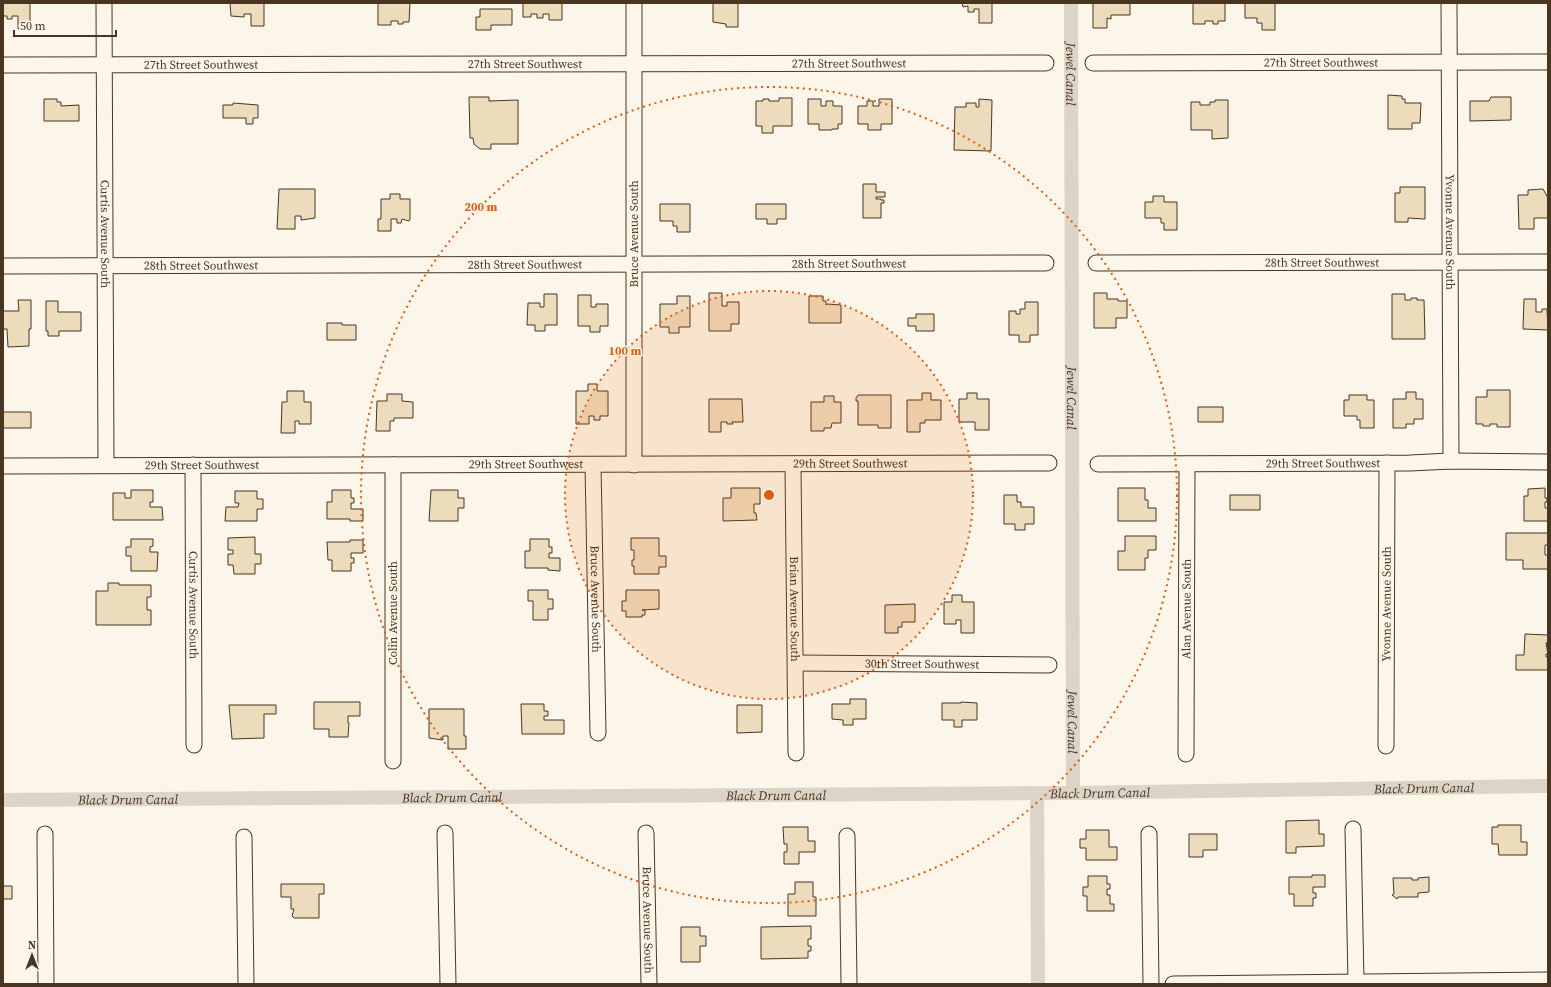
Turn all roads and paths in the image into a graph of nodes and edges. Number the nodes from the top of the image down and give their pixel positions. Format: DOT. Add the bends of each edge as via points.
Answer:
graph roads {
  1 [pos="104,3"];
  2 [pos="634,3"];
  3 [pos="1449,3"];
  4 [pos="1449,62"];
  5 [pos="1548,62"];
  6 [pos="633,63"];
  7 [pos="1046,63"];
  8 [pos="1093,63"];
  9 [pos="3,65"];
  10 [pos="104,65"];
  11 [pos="1450,262"];
  12 [pos="1548,262"];
  13 [pos="634,263"];
  14 [pos="1046,263"];
  15 [pos="1096,263"];
  16 [pos="104,265"];
  17 [pos="3,266"];
  18 [pos="1451,461"];
  19 [pos="1548,462"];
  20 [pos="1049,463"];
  21 [pos="1387,463"];
  22 [pos="1098,464"];
  23 [pos="1187,464"];
  24 [pos="106,465"];
  25 [pos="193,465"];
  26 [pos="394,465"];
  27 [pos="593,465"];
  28 [pos="634,465"];
  29 [pos="794,465"];
  30 [pos="3,466"];
  31 [pos="796,663"];
  32 [pos="1049,664"];
  33 [pos="598,733"];
  34 [pos="194,745"];
  35 [pos="1386,746"];
  36 [pos="796,753"];
  37 [pos="1186,754"];
  38 [pos="393,761"];
  39 [pos="1353,829"];
  40 [pos="445,833"];
  41 [pos="646,833"];
  42 [pos="45,834"];
  43 [pos="1149,834"];
  44 [pos="847,836"];
  45 [pos="244,837"];
  46 [pos="1548,980"];
  47 [pos="1356,982"];
  48 [pos="46,984"];
  49 [pos="246,984"];
  50 [pos="448,984"];
  51 [pos="649,984"];
  52 [pos="849,984"];
  53 [pos="1151,984"];
  54 [pos="1173,984"];
  1 -- 10 [label="street, Curtis Avenue South"];
  2 -- 6 [label="street, Bruce Avenue South"];
  3 -- 4 [label="street, Yvonne Avenue South"];
  4 -- 5 [label="street, 27th Street Southwest"];
  4 -- 8 [label="street, 27th Street Southwest"];
  4 -- 11 [label="street, Yvonne Avenue South"];
  6 -- 7 [label="street, 27th Street Southwest"];
  6 -- 10 [label="street, 27th Street Southwest"];
  6 -- 13 [label="street, Bruce Avenue South"];
  9 -- 10 [label="street, 27th Street Southwest"];
  10 -- 16 [label="street, Curtis Avenue South"];
  11 -- 12 [label="street, 28th Street Southwest"];
  11 -- 15 [label="street, 28th Street Southwest"];
  11 -- 18 [label="street, Yvonne Avenue South"];
  13 -- 14 [label="street, 28th Street Southwest"];
  13 -- 16 [label="street, 28th Street Southwest"];
  13 -- 28 [label="street, Bruce Avenue South"];
  16 -- 17 [label="street, 28th Street Southwest"];
  16 -- 24 [label="street, Curtis Avenue South"];
  18 -- 19 [label="street, 29th Street Southwest"];
  18 -- 21 [label="street, 29th Street Southwest"];
  20 -- 29 [label="street, 29th Street Southwest"];
  21 -- 23 [label="street, 29th Street Southwest"];
  21 -- 35 [label="street, Yvonne Avenue South"];
  22 -- 23 [label="street, 29th Street Southwest"];
  23 -- 37 [label="street, Alan Avenue South"];
  24 -- 25 [label="street, 29th Street Southwest"];
  24 -- 30 [label="street, 29th Street Southwest"];
  25 -- 26 [label="street, 29th Street Southwest"];
  25 -- 34 [label="street, Curtis Avenue South"];
  26 -- 27 [label="street, 29th Street Southwest"];
  26 -- 38 [label="street, Colin Avenue South"];
  27 -- 28 [label="street, 29th Street Southwest"];
  27 -- 33 [label="street, Bruce Avenue South"];
  28 -- 29 [label="street, 29th Street Southwest"];
  29 -- 31 [label="street, Brian Avenue South"];
  31 -- 32 [label="street, 30th Street Southwest"];
  31 -- 36 [label="street, Brian Avenue South"];
  39 -- 47 [label="street"];
  40 -- 50 [label="street"];
  41 -- 51 [label="street, Bruce Avenue South"];
  42 -- 48 [label="street"];
  43 -- 53 [label="street"];
  44 -- 52 [label="street"];
  45 -- 49 [label="street"];
  46 -- 47 [label="street"];
  47 -- 54 [label="street"];
}
